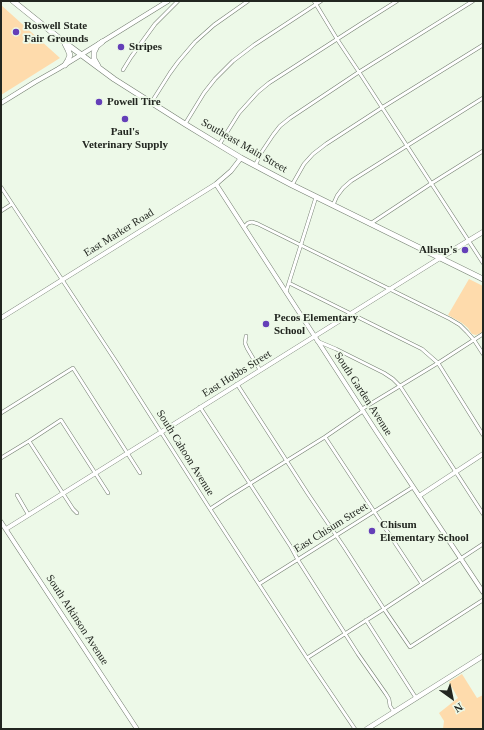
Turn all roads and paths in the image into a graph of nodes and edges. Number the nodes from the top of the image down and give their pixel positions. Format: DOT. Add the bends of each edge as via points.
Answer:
graph roads {
  1 [pos="13,1"];
  2 [pos="168,1"];
  3 [pos="178,1"];
  4 [pos="248,1"];
  5 [pos="314,1"];
  6 [pos="322,1"];
  7 [pos="397,1"];
  8 [pos="473,1"];
  9 [pos="316,5"];
  10 [pos="337,39"];
  11 [pos="64,42"];
  12 [pos="102,42"];
  13 [pos="483,45"];
  14 [pos="81,55"];
  15 [pos="65,65"];
  16 [pos="100,68"];
  17 [pos="123,70"];
  18 [pos="359,72"];
  19 [pos="483,98"];
  20 [pos="1,103"];
  21 [pos="151,103"];
  22 [pos="382,107"];
  23 [pos="185,124"];
  24 [pos="219,145"];
  25 [pos="407,145"];
  26 [pos="483,151"];
  27 [pos="241,158"];
  28 [pos="256,166"];
  29 [pos="432,183"];
  30 [pos="216,184"];
  31 [pos="292,185"];
  32 [pos="1,187"];
  33 [pos="316,197"];
  34 [pos="12,204"];
  35 [pos="333,205"];
  36 [pos="1,211"];
  37 [pos="370,224"];
  38 [pos="244,227"];
  39 [pos="483,232"];
  40 [pos="469,241"];
  41 [pos="301,245"];
  42 [pos="440,258"];
  43 [pos="483,263"];
  44 [pos="62,279"];
  45 [pos="483,279"];
  46 [pos="290,284"];
  47 [pos="390,289"];
  48 [pos="286,292"];
  49 [pos="350,313"];
  50 [pos="1,318"];
  51 [pos="483,334"];
  52 [pos="246,336"];
  53 [pos="314,336"];
  54 [pos="474,340"];
  55 [pos="317,341"];
  56 [pos="483,354"];
  57 [pos="438,363"];
  58 [pos="260,370"];
  59 [pos="237,384"];
  60 [pos="400,386"];
  61 [pos="200,407"];
  62 [pos="363,410"];
  63 [pos="1,413"];
  64 [pos="161,432"];
  65 [pos="483,435"];
  66 [pos="325,437"];
  67 [pos="29,441"];
  68 [pos="127,452"];
  69 [pos="483,454"];
  70 [pos="1,458"];
  71 [pos="286,461"];
  72 [pos="456,472"];
  73 [pos="95,473"];
  74 [pos="140,473"];
  75 [pos="250,483"];
  76 [pos="413,487"];
  77 [pos="63,493"];
  78 [pos="108,493"];
  79 [pos="17,495"];
  80 [pos="419,496"];
  81 [pos="210,509"];
  82 [pos="375,511"];
  83 [pos="77,513"];
  84 [pos="28,514"];
  85 [pos="483,514"];
  86 [pos="1,522"];
  87 [pos="6,529"];
  88 [pos="1,532"];
  89 [pos="336,535"];
  90 [pos="483,544"];
  91 [pos="462,559"];
  92 [pos="298,560"];
  93 [pos="259,584"];
  94 [pos="422,584"];
  95 [pos="483,592"];
  96 [pos="483,600"];
  97 [pos="384,609"];
  98 [pos="366,620"];
  99 [pos="345,633"];
  100 [pos="483,656"];
  101 [pos="307,658"];
  102 [pos="416,698"];
  103 [pos="394,712"];
  104 [pos="137,729"];
  105 [pos="355,729"];
  106 [pos="367,729"];
  1 -- 11 [label="main road, Southeast Main Street"];
  2 -- 12 [label="street"];
  3 -- 17 [label="street" via="155,24"];
  4 -- 21 [label="street" via="195,42 170,73"];
  5 -- 9 [label="street"];
  6 -- 9 [label="street"];
  7 -- 10 [label="street"];
  8 -- 18 [label="street"];
  9 -- 10 [label="street"];
  9 -- 23 [label="street" via="233,61 204,93"];
  10 -- 18 [label="street"];
  10 -- 24 [label="street" via="258,92 239,114"];
  11 -- 14 [label="main road, Southeast Main Street"];
  11 -- 15 [label="main road" via="70,55"];
  12 -- 14 [label="street"];
  12 -- 16 [label="main road" via="93,55"];
  13 -- 22 [label="street"];
  14 -- 15 [label="street"];
  14 -- 16 [label="main road, Southeast Main Street"];
  15 -- 20 [label="street"];
  16 -- 21 [label="main road, Southeast Main Street"];
  18 -- 22 [label="street"];
  18 -- 28 [label="street" via="290,118 273,135"];
  19 -- 25 [label="street"];
  21 -- 23 [label="main road, Southeast Main Street"];
  22 -- 25 [label="street"];
  22 -- 31 [label="street" via="313,154"];
  23 -- 24 [label="main road, Southeast Main Street"];
  24 -- 27 [label="main road, Southeast Main Street"];
  25 -- 29 [label="street"];
  25 -- 35 [label="street" via="351,181 343,188"];
  26 -- 29 [label="street"];
  27 -- 28 [label="main road, Southeast Main Street"];
  27 -- 30 [label="street, East Marker Road"];
  28 -- 31 [label="main road, Southeast Main Street"];
  29 -- 37 [label="street"];
  29 -- 40 [label="street"];
  30 -- 38 [label="street, South Garden Avenue"];
  30 -- 44 [label="street, East Marker Road"];
  31 -- 33 [label="main road, Southeast Main Street"];
  32 -- 34 [label="street, South Cahoon Avenue"];
  33 -- 35 [label="main road, Southeast Main Street"];
  33 -- 41 [label="street"];
  34 -- 36 [label="street"];
  34 -- 44 [label="street, South Cahoon Avenue"];
  35 -- 37 [label="main road, Southeast Main Street"];
  37 -- 42 [label="main road, Southeast Main Street"];
  38 -- 41 [label="street" via="252,222"];
  38 -- 48 [label="street, South Garden Avenue"];
  39 -- 40 [label="main road, East Hobbs Street"];
  40 -- 42 [label="main road, East Hobbs Street"];
  40 -- 43 [label="street"];
  41 -- 46 [label="street"];
  41 -- 47 [label="street"];
  42 -- 45 [label="main road, Southeast Main Street"];
  42 -- 47 [label="street, East Hobbs Street"];
  44 -- 50 [label="street, East Marker Road"];
  44 -- 64 [label="street, South Cahoon Avenue"];
  46 -- 48 [label="street"];
  46 -- 49 [label="street"];
  47 -- 49 [label="street, East Hobbs Street"];
  47 -- 54 [label="street" via="460,324"];
  48 -- 53 [label="street, South Garden Avenue"];
  49 -- 53 [label="street, East Hobbs Street"];
  49 -- 57 [label="street" via="422,349"];
  51 -- 54 [label="street"];
  52 -- 58 [label="street" via="247,348"];
  53 -- 55 [label="street, South Garden Avenue"];
  53 -- 58 [label="street, East Hobbs Street"];
  54 -- 56 [label="street"];
  54 -- 57 [label="street"];
  55 -- 60 [label="street" via="384,372"];
  55 -- 62 [label="street, South Garden Avenue"];
  57 -- 60 [label="street"];
  57 -- 65 [label="street"];
  58 -- 59 [label="street, East Hobbs Street"];
  59 -- 61 [label="street, East Hobbs Street"];
  59 -- 71 [label="street"];
  60 -- 62 [label="street"];
  60 -- 72 [label="street"];
  61 -- 64 [label="street, East Hobbs Street"];
  61 -- 75 [label="street"];
  62 -- 66 [label="street"];
  62 -- 76 [label="street, South Garden Avenue"];
  63 -- 68 [label="street" via="73,368"];
  64 -- 68 [label="street, East Hobbs Street"];
  64 -- 81 [label="street, South Cahoon Avenue"];
  66 -- 71 [label="street"];
  66 -- 82 [label="street"];
  67 -- 70 [label="street"];
  67 -- 73 [label="street" via="61,420"];
  67 -- 77 [label="street"];
  68 -- 73 [label="street, East Hobbs Street"];
  68 -- 74 [label="street"];
  69 -- 72 [label="street"];
  71 -- 75 [label="street"];
  71 -- 89 [label="street"];
  72 -- 80 [label="street"];
  72 -- 85 [label="street"];
  73 -- 77 [label="street, East Hobbs Street"];
  73 -- 78 [label="street"];
  75 -- 81 [label="street"];
  75 -- 92 [label="street"];
  76 -- 80 [label="street, South Garden Avenue"];
  76 -- 82 [label="street, East Chisum Street"];
  77 -- 83 [label="street"];
  77 -- 84 [label="street, East Hobbs Street"];
  79 -- 84 [label="street"];
  80 -- 91 [label="street, South Garden Avenue"];
  81 -- 93 [label="street, South Cahoon Avenue"];
  82 -- 89 [label="street, East Chisum Street"];
  82 -- 94 [label="street"];
  84 -- 87 [label="street, East Hobbs Street"];
  86 -- 87 [label="street, South Atkinson Avenue"];
  87 -- 88 [label="street, East Hobbs Street"];
  87 -- 104 [label="street, South Atkinson Avenue"];
  89 -- 92 [label="street, East Chisum Street"];
  89 -- 97 [label="street"];
  90 -- 91 [label="street"];
  91 -- 94 [label="street"];
  91 -- 95 [label="street, South Garden Avenue"];
  92 -- 93 [label="street, East Chisum Street"];
  92 -- 99 [label="street"];
  93 -- 101 [label="street, South Cahoon Avenue"];
  94 -- 97 [label="street"];
  96 -- 97 [label="street" via="410,647"];
  97 -- 98 [label="street"];
  98 -- 99 [label="street"];
  98 -- 102 [label="street"];
  99 -- 101 [label="street"];
  99 -- 103 [label="street" via="389,698"];
  100 -- 102 [label="main road"];
  101 -- 105 [label="street, South Cahoon Avenue"];
  102 -- 103 [label="main road"];
  103 -- 106 [label="main road"];
}
